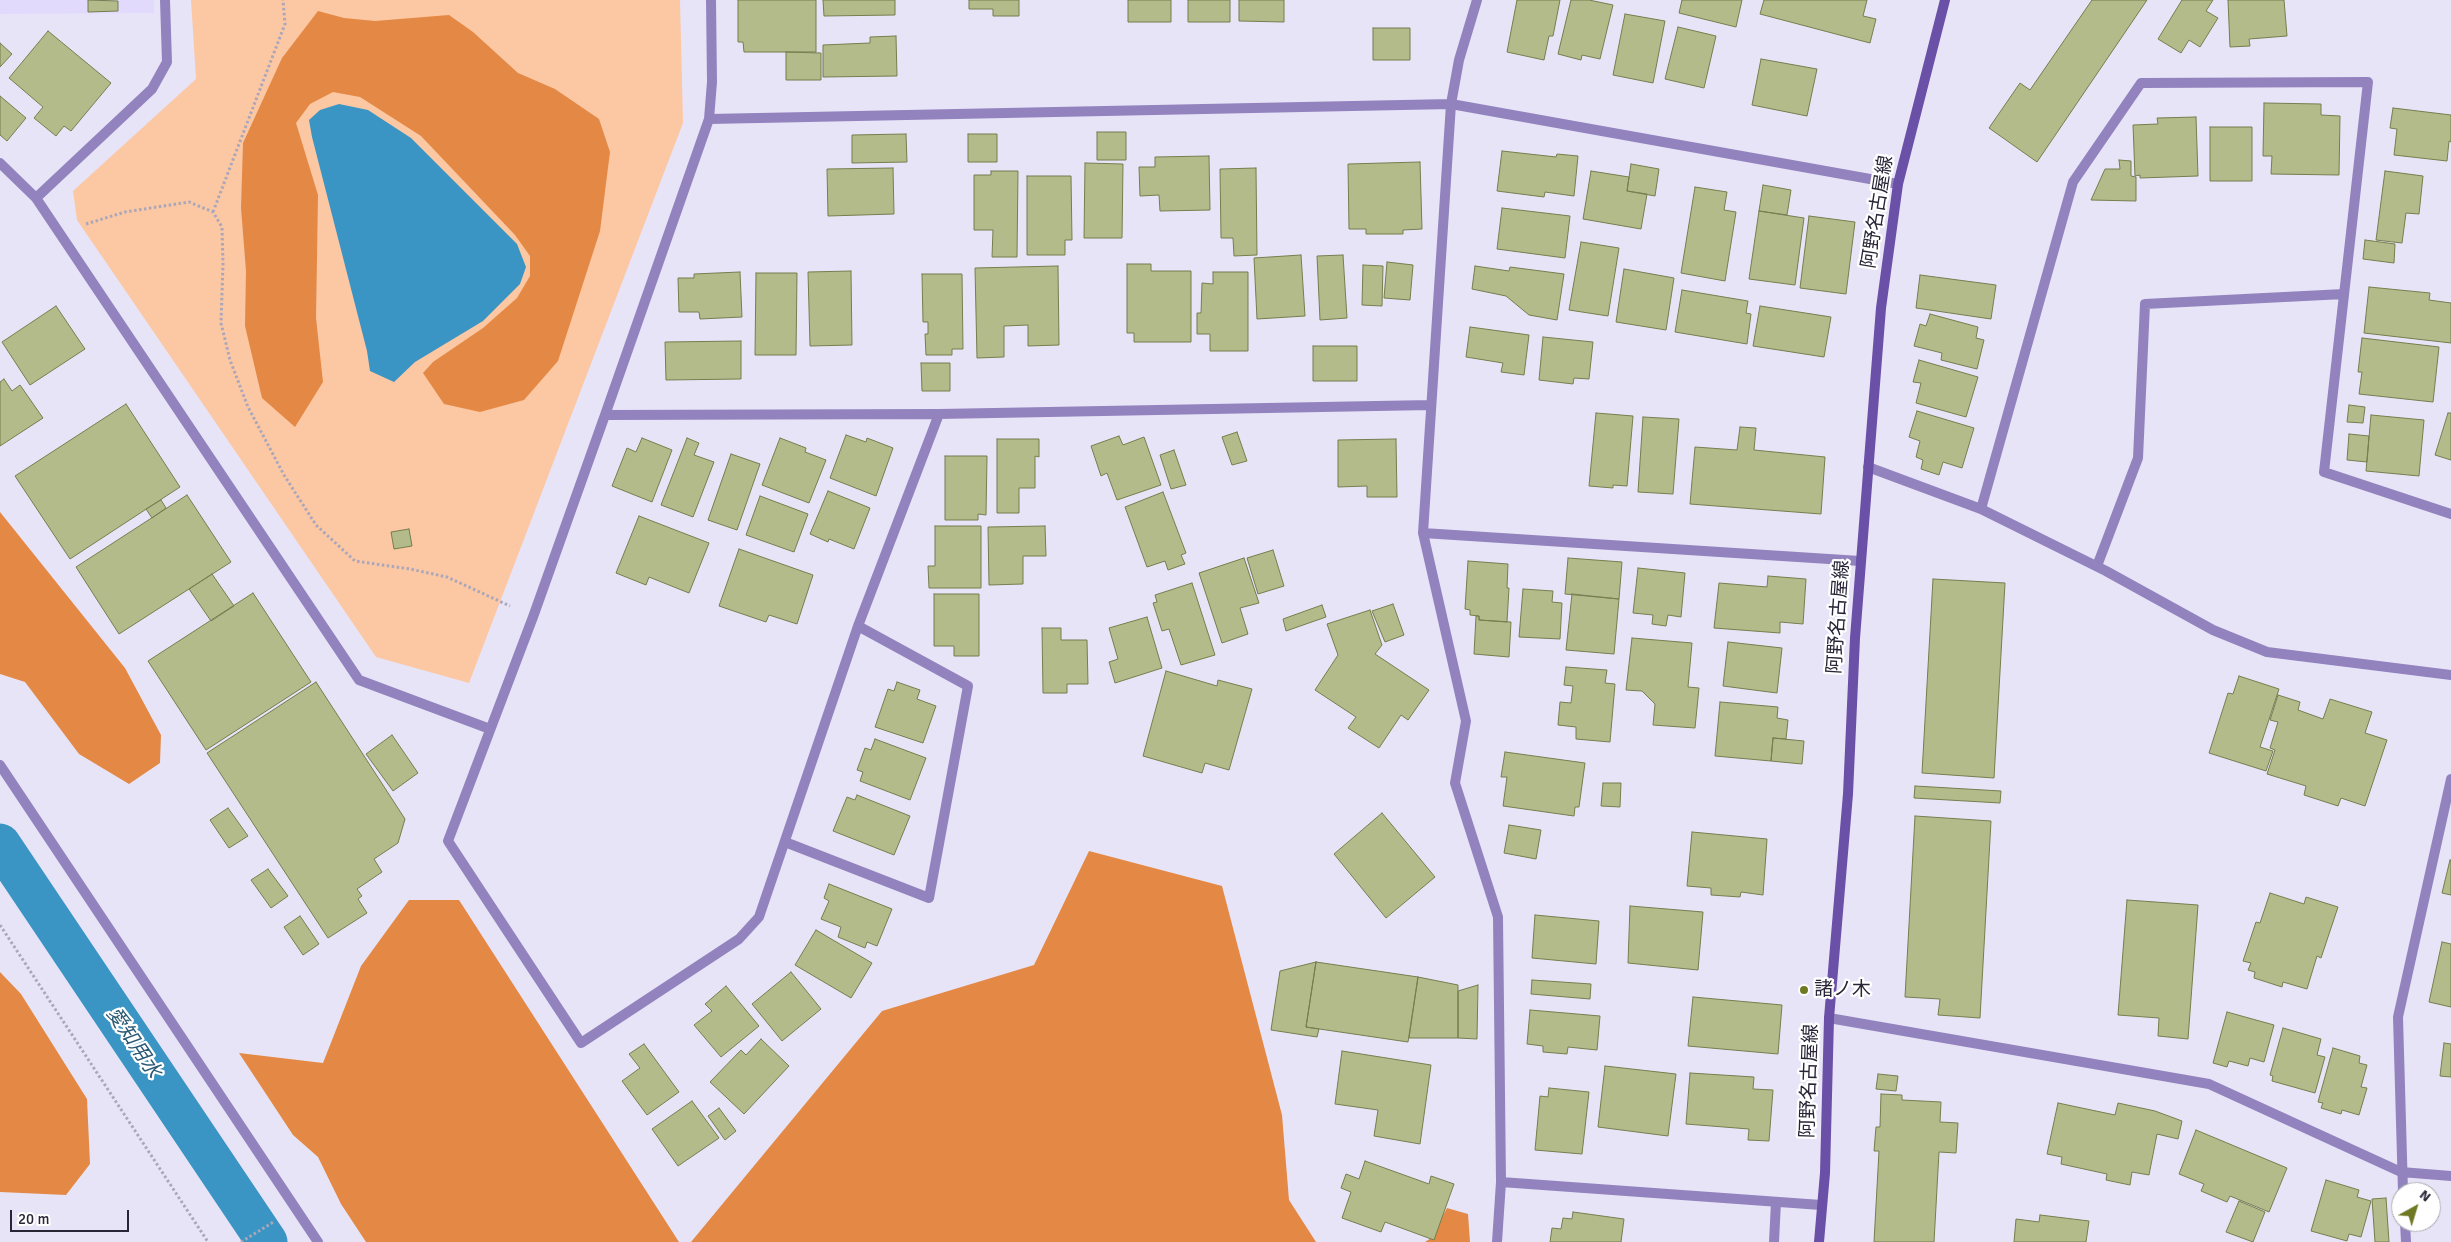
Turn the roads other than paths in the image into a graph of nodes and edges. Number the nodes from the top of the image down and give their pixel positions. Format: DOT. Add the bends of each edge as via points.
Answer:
graph roads {
  1 [pos="165,0"];
  2 [pos="711,0"];
  3 [pos="1477,0"];
  4 [pos="1945,0"];
  5 [pos="1451,104"];
  6 [pos="709,119"];
  7 [pos="0,163"];
  8 [pos="1898,184"];
  9 [pos="36,198"];
  10 [pos="2344,294"];
  11 [pos="1431,405"];
  12 [pos="939,414"];
  13 [pos="605,415"];
  14 [pos="1868,467"];
  15 [pos="1982,510"];
  16 [pos="2451,514"];
  17 [pos="1422,533"];
  18 [pos="1860,561"];
  19 [pos="2098,566"];
  20 [pos="858,626"];
  21 [pos="2451,675"];
  22 [pos="490,730"];
  23 [pos="0,765"];
  24 [pos="2451,779"];
  25 [pos="785,842"];
  26 [pos="1829,1018"];
  27 [pos="2402,1172"];
  28 [pos="2451,1176"];
  29 [pos="1501,1182"];
  30 [pos="2402,1182"];
  31 [pos="1776,1202"];
  32 [pos="1821,1206"];
  33 [pos="318,1242"];
  34 [pos="1497,1242"];
  35 [pos="1774,1242"];
  36 [pos="1819,1242"];
  1 -- 9 [label="street" via="167,62 152,89"];
  2 -- 6 [label="street"];
  3 -- 5 [label="street" via="1459,60"];
  4 -- 8 [label="main road, 阿野名古屋線"];
  5 -- 6 [label="street"];
  5 -- 8 [label="street"];
  5 -- 11 [label="street"];
  6 -- 13 [label="street"];
  7 -- 9 [label="street"];
  8 -- 14 [label="main road, 阿野名古屋線" via="1881,308"];
  9 -- 22 [label="street" via="359,680"];
  10 -- 15 [label="street" via="2368,82 2141,83 2073,182"];
  10 -- 16 [label="street" via="2324,472"];
  10 -- 19 [label="street" via="2145,304 2138,458"];
  11 -- 12 [label="street"];
  11 -- 17 [label="street"];
  12 -- 13 [label="street"];
  12 -- 20 [label="street"];
  13 -- 22 [label="street"];
  14 -- 15 [label="street"];
  14 -- 18 [label="main road, 阿野名古屋線"];
  15 -- 19 [label="street"];
  17 -- 18 [label="street"];
  17 -- 29 [label="street" via="1466,722 1455,783 1498,917"];
  18 -- 26 [label="main road, 阿野名古屋線" via="1848,794"];
  19 -- 21 [label="street" via="2213,630 2268,652"];
  20 -- 25 [label="street"];
  20 -- 25 [label="street" via="968,686 929,898"];
  22 -- 25 [label="street" via="448,841 581,1042 739,939 759,917"];
  23 -- 33 [label="street"];
  24 -- 27 [label="street" via="2398,1018"];
  26 -- 27 [label="street" via="2209,1084"];
  26 -- 32 [label="main road, 阿野名古屋線" via="1825,1173"];
  27 -- 28 [label="street"];
  27 -- 30 [label="street"];
  29 -- 31 [label="street"];
  29 -- 34 [label="street"];
  31 -- 32 [label="street"];
  31 -- 35 [label="street"];
  32 -- 36 [label="main road, 阿野名古屋線"];
}
